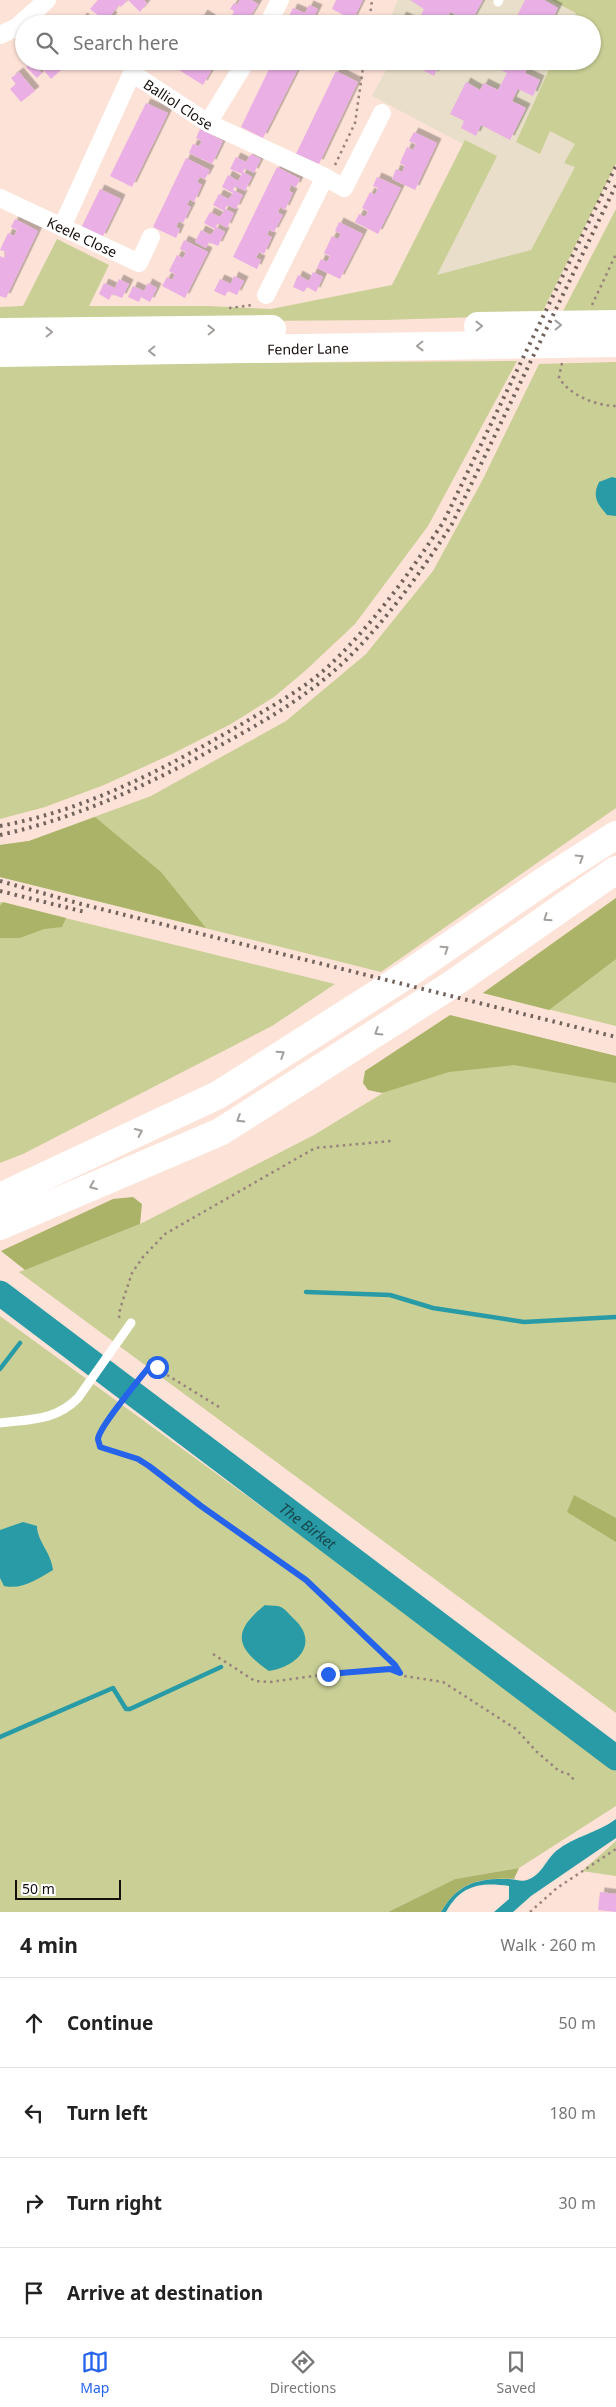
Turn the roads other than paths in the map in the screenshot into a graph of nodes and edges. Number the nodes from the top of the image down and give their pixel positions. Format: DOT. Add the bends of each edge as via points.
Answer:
graph roads {
  1 [pos="46,0"];
  2 [pos="280,0"];
  3 [pos="30,15"];
  4 [pos="272,15"];
  5 [pos="15,28"];
  6 [pos="0,35"];
  7 [pos="240,70"];
  8 [pos="382,114"];
  9 [pos="208,123"];
  10 [pos="327,179"];
  11 [pos="0,198"];
  12 [pos="62,227"];
  13 [pos="151,237"];
  14 [pos="266,295"];
  15 [pos="616,324"];
  16 [pos="0,332"];
  17 [pos="581,334"];
  18 [pos="525,335"];
  19 [pos="616,343"];
  20 [pos="0,353"];
  21 [pos="616,835"];
  22 [pos="616,870"];
  23 [pos="0,1197"];
  24 [pos="0,1226"];
  25 [pos="131,1323"];
  26 [pos="0,1423"];
  1 -- 3 [label="street"];
  2 -- 4 [label="street"];
  5 -- 6 [label="street"];
  7 -- 9 [label="street"];
  8 -- 10 [label="street, Balliol Close" via="344,188"];
  9 -- 10 [label="street, Balliol Close"];
  9 -- 12 [label="street, Balliol Close" via="132,73"];
  10 -- 14 [label="street"];
  11 -- 12 [label="street, Keele Close"];
  12 -- 13 [label="street, Keele Close" via="139,263"];
  15 -- 17 [label="main road, Fender Lane"];
  16 -- 18 [label="main road, Fender Lane, one-way"];
  17 -- 18 [label="main road, Fender Lane"];
  17 -- 19 [label="main road, Fender Lane"];
  18 -- 20 [label="main road, Fender Lane, one-way"];
  23 -- 21 [label="main road, one-way" via="218,1094 405,976 547,878"];
  22 -- 24 [label="main road, one-way" via="448,987 220,1132"];
  25 -- 26 [label="lane" via="69,1407 50,1416"];
}
